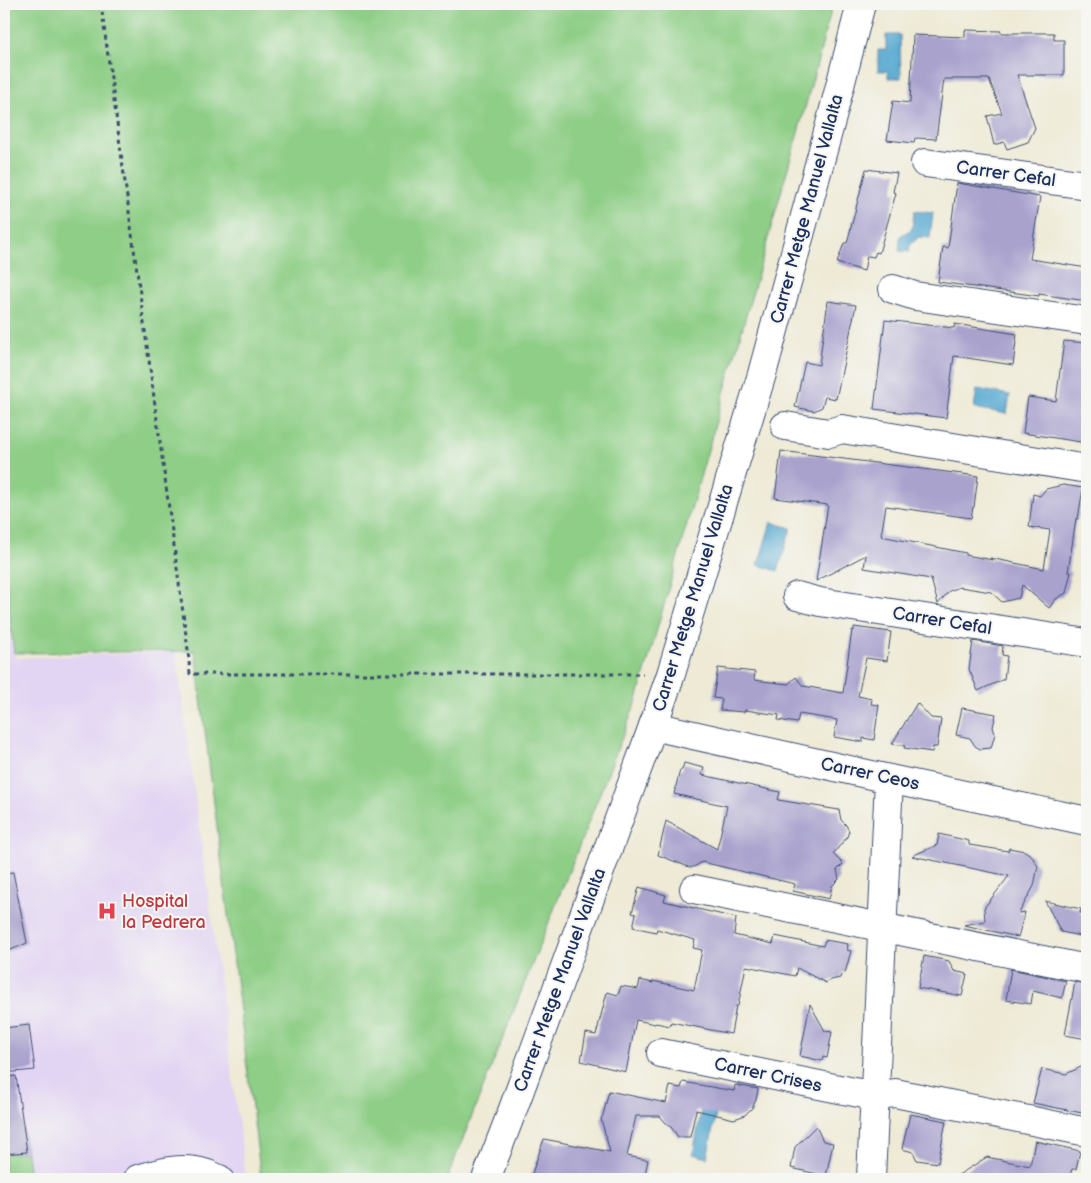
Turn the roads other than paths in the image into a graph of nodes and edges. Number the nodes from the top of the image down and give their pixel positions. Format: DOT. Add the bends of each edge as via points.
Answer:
graph roads {
  1 [pos="861,4"];
  2 [pos="925,163"];
  3 [pos="1087,184"];
  4 [pos="893,289"];
  5 [pos="1087,321"];
  6 [pos="785,426"];
  7 [pos="1087,469"];
  8 [pos="797,596"];
  9 [pos="1087,643"];
  10 [pos="653,726"];
  11 [pos="889,779"];
  12 [pos="1087,821"];
  13 [pos="694,889"];
  14 [pos="882,928"];
  15 [pos="1087,969"];
  16 [pos="661,1053"];
  17 [pos="874,1096"];
  18 [pos="1087,1132"];
  19 [pos="138,1179"];
  20 [pos="219,1179"];
  21 [pos="486,1179"];
  22 [pos="870,1179"];
  1 -- 10 [label="street, Carrer Metge Manuel Vallalta" via="762,374"];
  2 -- 3 [label="street, Carrer Cefal"];
  4 -- 5 [label="street" via="915,296"];
  6 -- 7 [label="street" via="829,433 842,429"];
  8 -- 9 [label="street, Carrer Cefal"];
  10 -- 11 [label="street, Carrer Ceos"];
  10 -- 21 [label="street, Carrer Metge Manuel Vallalta"];
  11 -- 12 [label="street, Carrer Ceos"];
  11 -- 14 [label="street"];
  13 -- 14 [label="street"];
  14 -- 15 [label="street"];
  14 -- 17 [label="street"];
  16 -- 17 [label="street, Carrer Crises"];
  17 -- 18 [label="street, Carrer Crises" via="895,1093"];
  17 -- 22 [label="street"];
  19 -- 20 [label="street" via="188,1170"];
}
